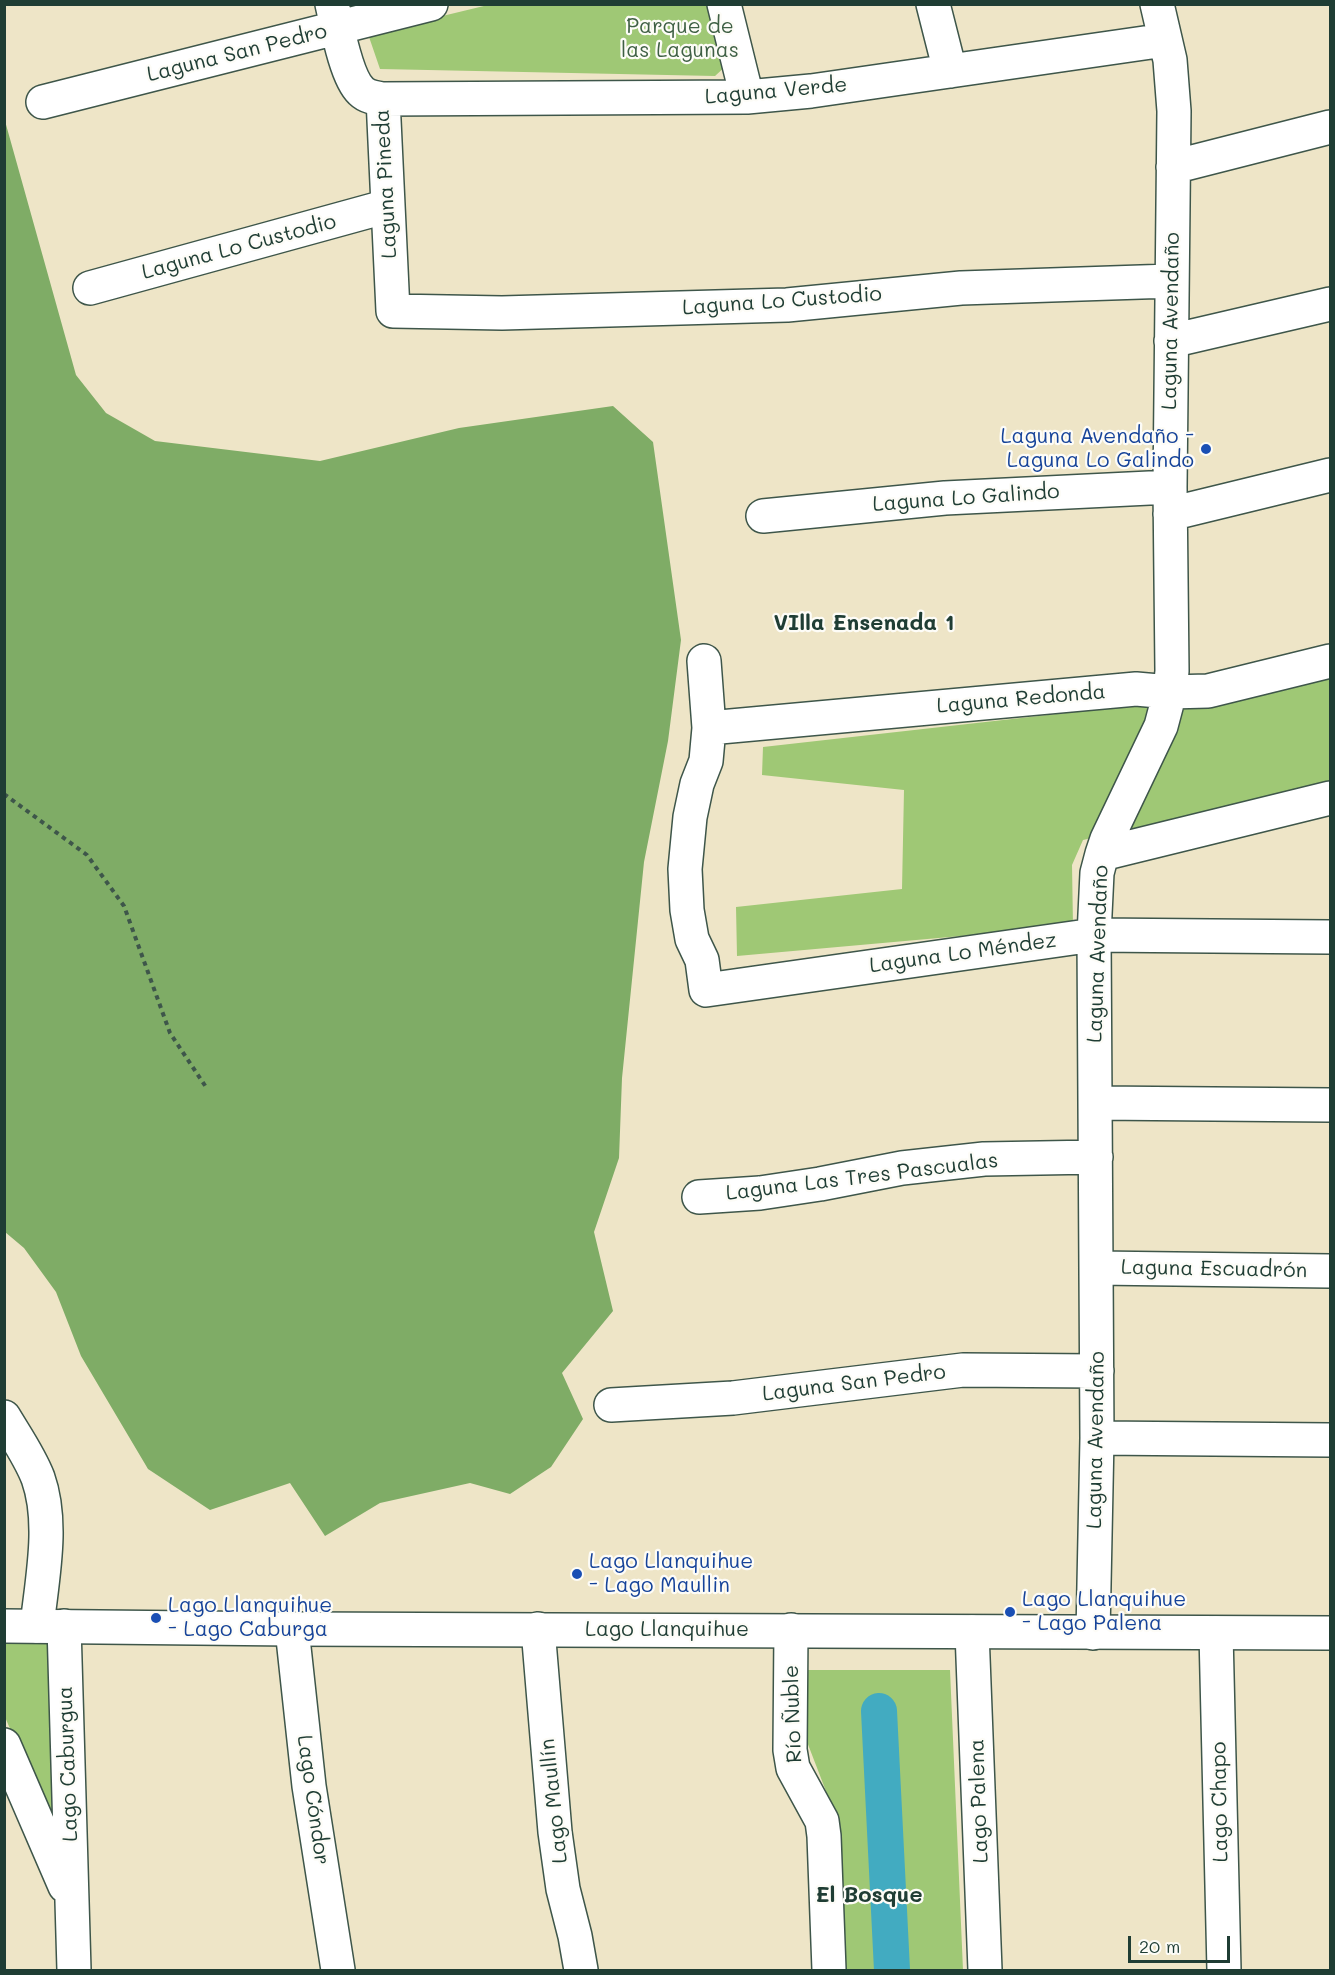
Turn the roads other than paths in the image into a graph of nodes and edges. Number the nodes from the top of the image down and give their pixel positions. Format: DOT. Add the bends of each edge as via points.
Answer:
graph roads {
  1 [pos="431,4"];
  2 [pos="724,4"];
  3 [pos="933,4"];
  4 [pos="1157,4"];
  5 [pos="335,16"];
  6 [pos="1165,40"];
  7 [pos="950,71"];
  8 [pos="747,97"];
  9 [pos="383,99"];
  10 [pos="43,102"];
  11 [pos="1330,127"];
  12 [pos="1173,167"];
  13 [pos="388,206"];
  14 [pos="1171,281"];
  15 [pos="90,288"];
  16 [pos="1330,304"];
  17 [pos="393,311"];
  18 [pos="1171,341"];
  19 [pos="1330,475"];
  20 [pos="1170,501"];
  21 [pos="763,516"];
  22 [pos="704,661"];
  23 [pos="1330,661"];
  24 [pos="1170,692"];
  25 [pos="709,728"];
  26 [pos="1330,798"];
  27 [pos="1102,855"];
  28 [pos="1094,935"];
  29 [pos="1330,937"];
  30 [pos="1095,1103"];
  31 [pos="1330,1105"];
  32 [pos="1096,1157"];
  33 [pos="699,1197"];
  34 [pos="1097,1268"];
  35 [pos="1330,1271"];
  36 [pos="1097,1371"];
  37 [pos="611,1405"];
  38 [pos="4,1417"];
  39 [pos="1097,1438"];
  40 [pos="1330,1440"];
  41 [pos="4,1626"];
  42 [pos="51,1626"];
  43 [pos="292,1629"];
  44 [pos="538,1629"];
  45 [pos="791,1630"];
  46 [pos="972,1632"];
  47 [pos="1093,1633"];
  48 [pos="1216,1633"];
  49 [pos="1330,1633"];
  50 [pos="4,1744"];
  51 [pos="72,1903"];
  52 [pos="74,1971"];
  53 [pos="338,1971"];
  54 [pos="581,1971"];
  55 [pos="829,1971"];
  56 [pos="985,1971"];
  57 [pos="1224,1971"];
  1 -- 5 [label="street, Laguna San Pedro"];
  2 -- 8 [label="street"];
  3 -- 7 [label="street"];
  4 -- 6 [label="street, Laguna Avendaño"];
  5 -- 9 [label="street, Laguna Pineda" via="354,82 369,96"];
  5 -- 10 [label="street, Laguna San Pedro"];
  6 -- 7 [label="street, Laguna Verde"];
  6 -- 12 [label="street, Laguna Avendaño" via="1173,80"];
  7 -- 8 [label="street, Laguna Verde"];
  8 -- 9 [label="street, Laguna Verde"];
  9 -- 13 [label="street, Laguna Pineda"];
  11 -- 12 [label="street"];
  12 -- 14 [label="street, Laguna Avendaño"];
  13 -- 15 [label="street, Laguna Lo Custodio"];
  13 -- 17 [label="street, Laguna Pineda"];
  14 -- 17 [label="street, Laguna Lo Custodio" via="961,288 787,305 502,313"];
  14 -- 18 [label="street, Laguna Avendaño"];
  16 -- 18 [label="street"];
  18 -- 20 [label="street, Laguna Avendaño"];
  19 -- 20 [label="street, Laguna Lo Galindo"];
  20 -- 21 [label="street, Laguna Lo Galindo" via="945,498"];
  20 -- 24 [label="street, Laguna Avendaño"];
  22 -- 25 [label="street"];
  23 -- 24 [label="street, Laguna Redonda" via="1208,691"];
  24 -- 25 [label="street, Laguna Redonda" via="1136,688"];
  24 -- 27 [label="street, Laguna Avendaño" via="1161,726"];
  25 -- 28 [label="street, Laguna Lo Méndez" via="706,761 690,817 685,869 692,939 702,960 706,990"];
  26 -- 27 [label="street"];
  27 -- 28 [label="street, Laguna Avendaño"];
  28 -- 29 [label="street, Laguna Lo Méndez"];
  28 -- 30 [label="street, Laguna Avendaño"];
  30 -- 31 [label="street"];
  30 -- 32 [label="street, Laguna Avendaño"];
  32 -- 33 [label="street, Laguna Las Tres Pascualas" via="984,1159 902,1168 760,1193"];
  32 -- 34 [label="street, Laguna Avendaño"];
  34 -- 35 [label="street, Laguna Escuadrón"];
  34 -- 36 [label="street, Laguna Avendaño"];
  36 -- 37 [label="street, Laguna San Pedro" via="963,1370 733,1398"];
  36 -- 39 [label="street, Laguna Avendaño"];
  38 -- 42 [label="street, Lago Caburgua" via="38,1477 44,1498"];
  39 -- 40 [label="street"];
  39 -- 47 [label="street, Laguna Avendaño"];
  41 -- 42 [label="street, Lago Llanquihue"];
  42 -- 43 [label="street, Lago Llanquihue"];
  42 -- 51 [label="street, Lago Caburgua"];
  43 -- 44 [label="street, Lago Llanquihue"];
  43 -- 53 [label="street, Lago Cóndor" via="309,1785"];
  44 -- 45 [label="street, Lago Llanquihue"];
  44 -- 54 [label="street, Lago Maullín" via="555,1832"];
  45 -- 46 [label="street, Lago Llanquihue"];
  45 -- 55 [label="street, Río Ñuble" via="790,1750 793,1768 822,1821"];
  46 -- 47 [label="street, Lago Llanquihue"];
  46 -- 56 [label="street, Lago Palena"];
  47 -- 48 [label="street, Lago Llanquihue"];
  48 -- 49 [label="street, Lago Llanquihue"];
  48 -- 57 [label="street, Lago Chapo"];
  50 -- 51 [label="street, Lago Caburgua"];
  51 -- 52 [label="street, Lago Caburgua"];
}
